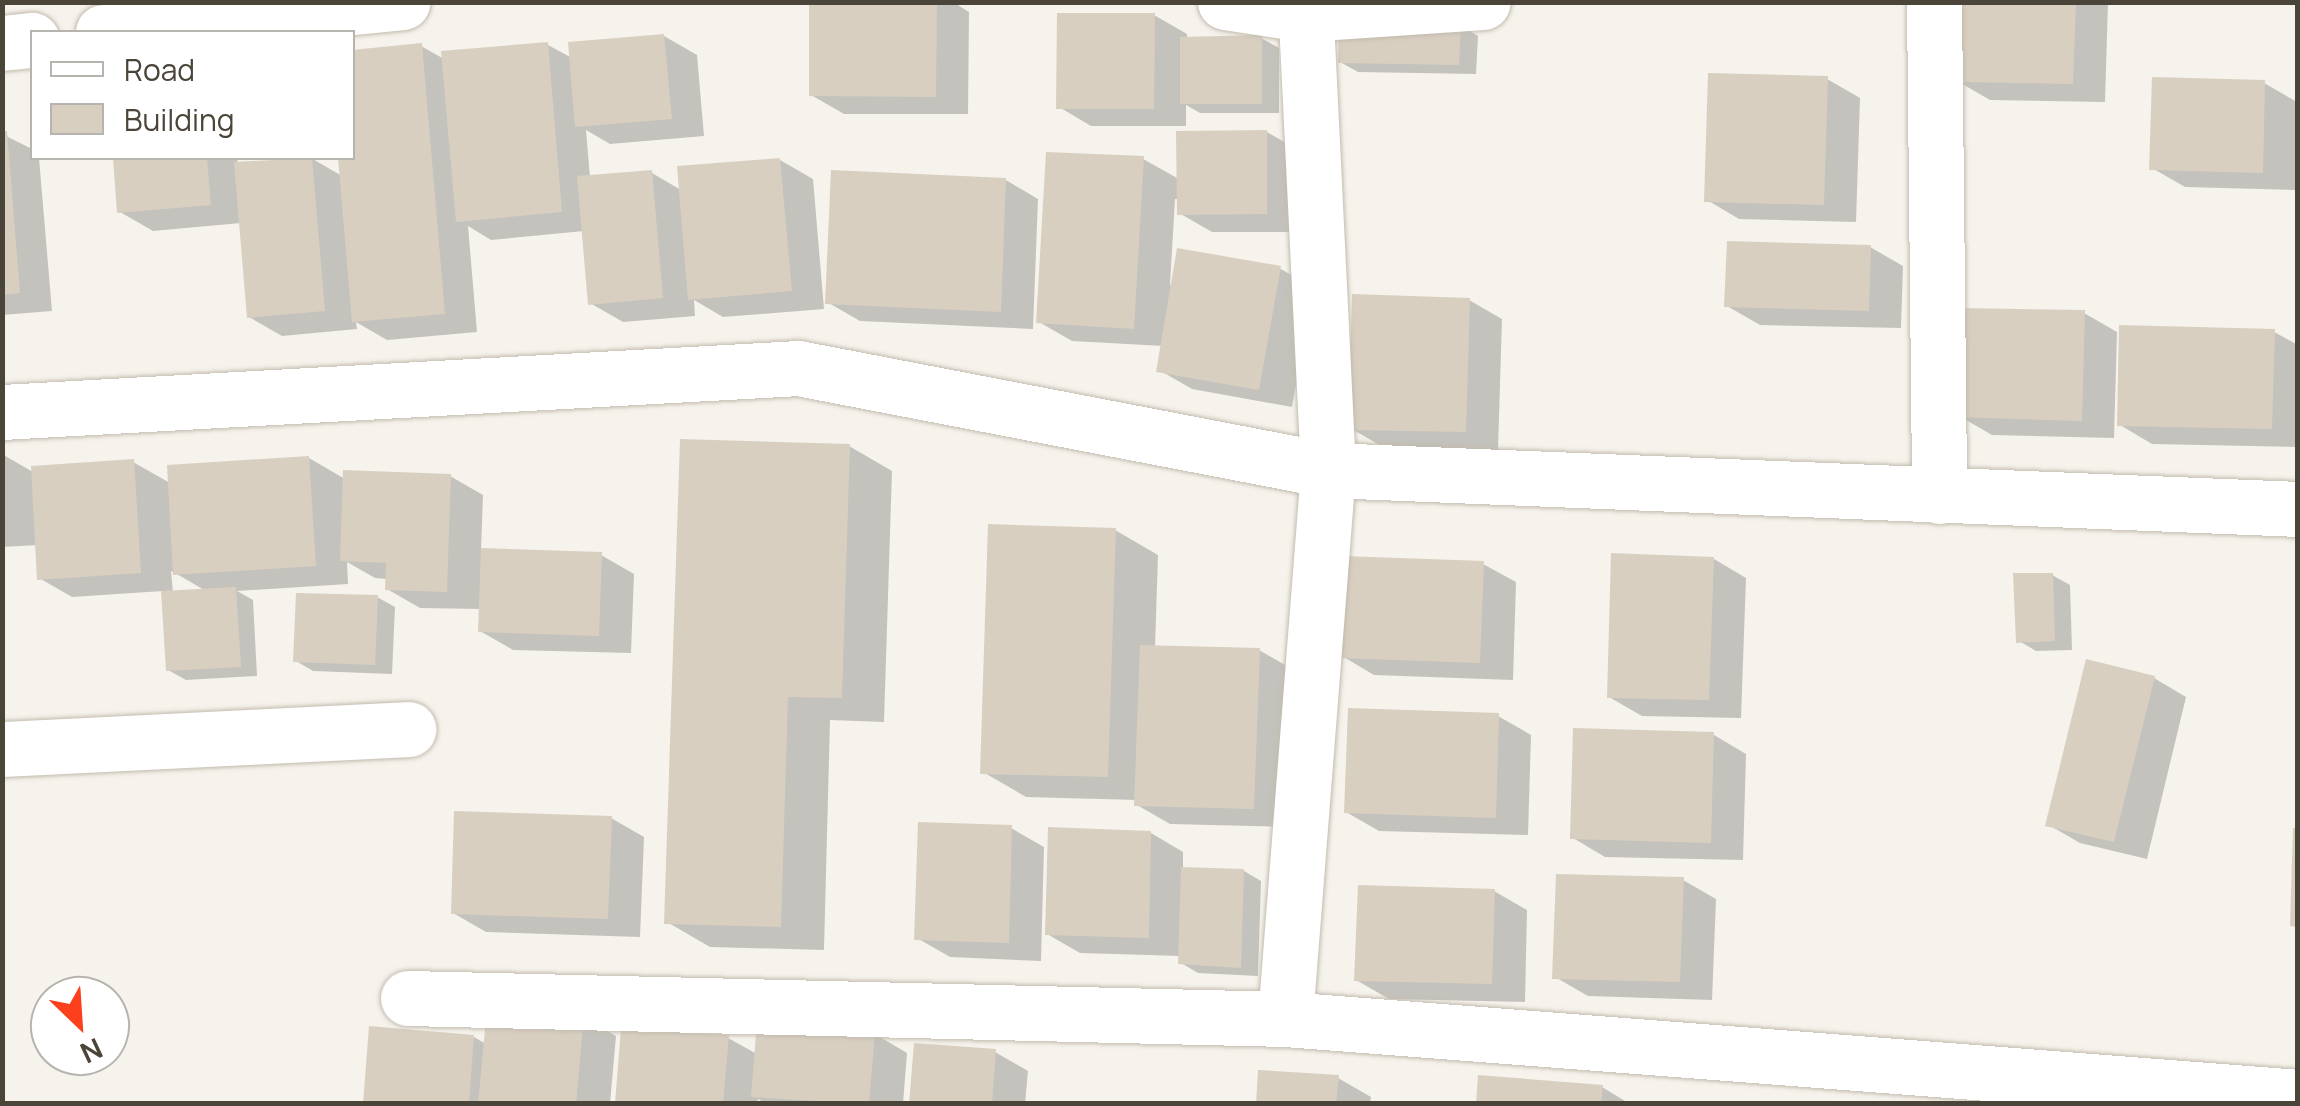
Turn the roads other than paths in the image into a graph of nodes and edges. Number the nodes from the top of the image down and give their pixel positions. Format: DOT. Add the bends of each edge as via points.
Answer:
graph roads {
  1 [pos="402,2"];
  2 [pos="1226,2"];
  3 [pos="1483,2"];
  4 [pos="1934,2"];
  5 [pos="1304,8"];
  6 [pos="123,30"];
  7 [pos="30,40"];
  8 [pos="2,42"];
  9 [pos="2,412"];
  10 [pos="1328,470"];
  11 [pos="1939,496"];
  12 [pos="2298,510"];
  13 [pos="410,729"];
  14 [pos="2,749"];
  15 [pos="408,998"];
  16 [pos="1285,1019"];
  17 [pos="2298,1097"];
  1 -- 6 [label="street"];
  2 -- 5 [label="street"];
  3 -- 5 [label="street"];
  4 -- 11 [label="street"];
  5 -- 10 [label="street"];
  7 -- 8 [label="street"];
  9 -- 10 [label="street" via="798,368"];
  10 -- 11 [label="street"];
  10 -- 16 [label="street"];
  11 -- 12 [label="street"];
  13 -- 14 [label="street"];
  15 -- 16 [label="street"];
  16 -- 17 [label="street"];
}
